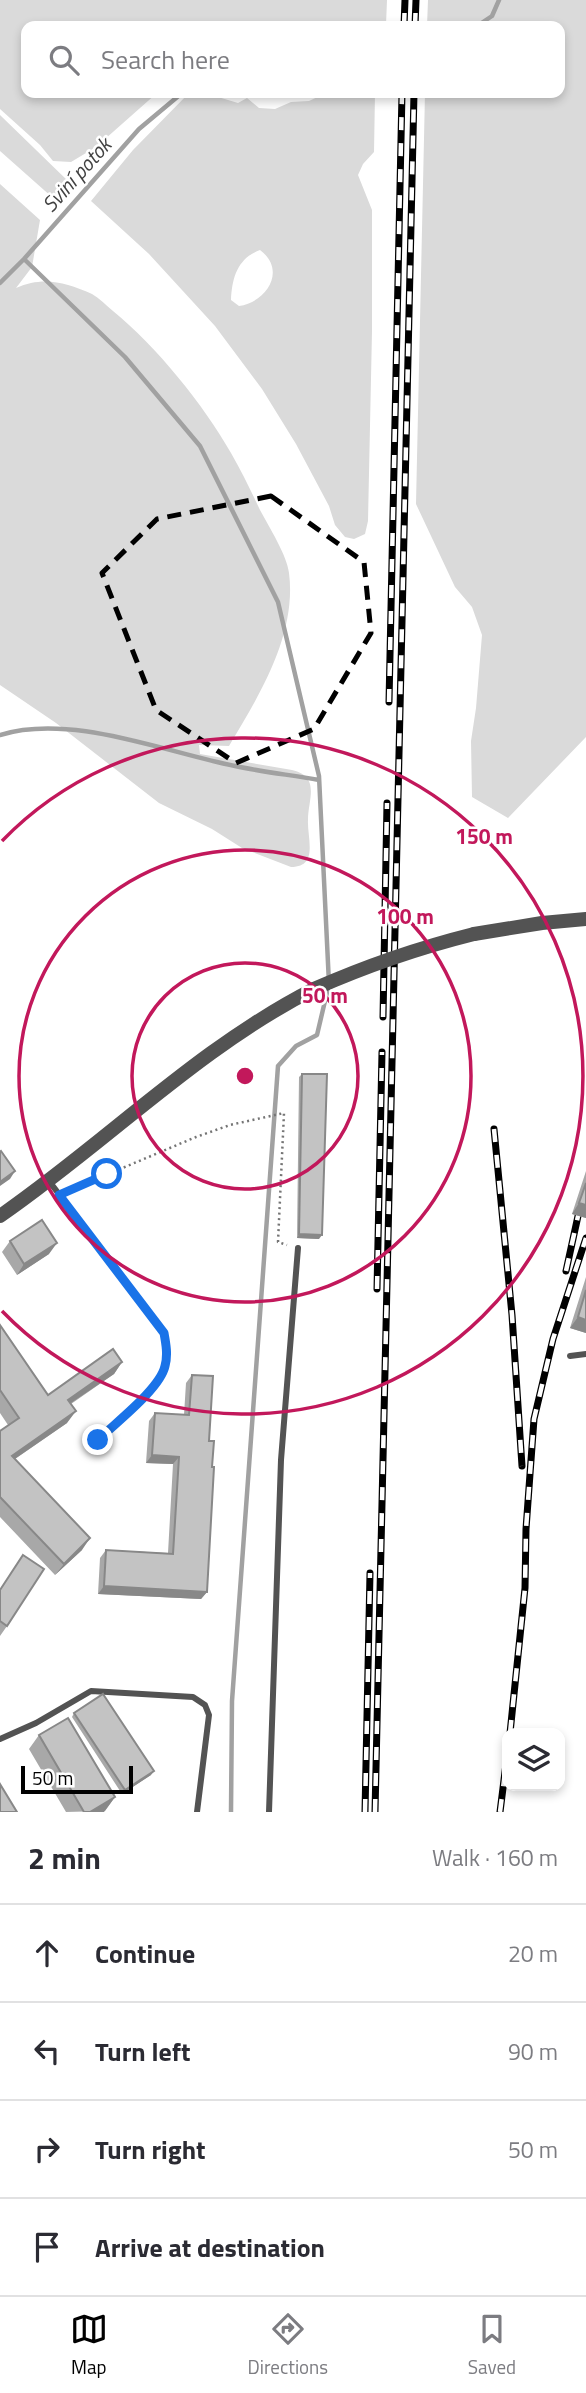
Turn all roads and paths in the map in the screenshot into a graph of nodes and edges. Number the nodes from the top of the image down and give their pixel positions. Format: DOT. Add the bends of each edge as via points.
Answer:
graph roads {
  1 [pos="586,919"];
  2 [pos="48,1181"];
  3 [pos="59,1195"];
  4 [pos="0,1216"];
  5 [pos="299,1248"];
  6 [pos="586,1354"];
  7 [pos="570,1356"];
  8 [pos="98,1440"];
  9 [pos="0,1740"];
  10 [pos="197,1812"];
  11 [pos="269,1812"];
  1 -- 2 [label="street, bridge" via="435,943 314,989 200,1060"];
  2 -- 3 [label="lane"];
  2 -- 4 [label="street"];
  3 -- 5 [label="path" via="196,1137 284,1114 278,1242"];
  3 -- 8 [label="lane" via="164,1333 167,1352 160,1381"];
  5 -- 11 [label="lane" via="281,1460"];
  6 -- 7 [label="lane"];
  9 -- 10 [label="lane" via="91,1691 193,1697 205,1705 209,1715"];
}
